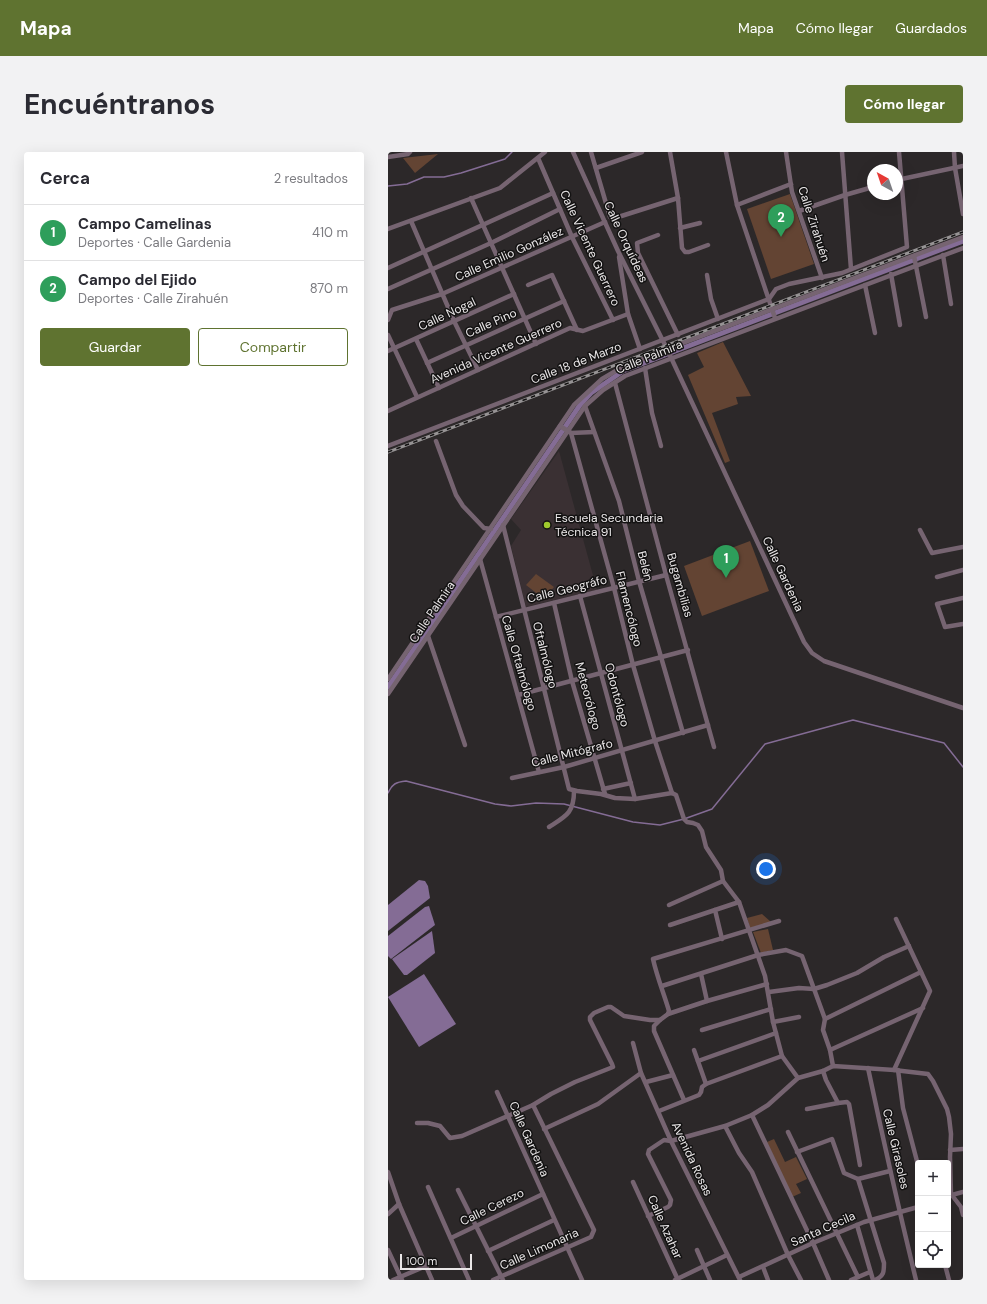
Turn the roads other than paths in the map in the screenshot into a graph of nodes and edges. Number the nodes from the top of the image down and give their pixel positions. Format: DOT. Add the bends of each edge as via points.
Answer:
graph roads {
  1 [pos="545,152"];
  2 [pos="573,152"];
  3 [pos="591,152"];
  4 [pos="642,152"];
  5 [pos="670,152"];
  6 [pos="726,152"];
  7 [pos="786,152"];
  8 [pos="842,152"];
  9 [pos="899,152"];
  10 [pos="954,152"];
  11 [pos="409,153"];
  12 [pos="390,155"];
  13 [pos="538,158"];
  14 [pos="899,164"];
  15 [pos="963,166"];
  16 [pos="596,168"];
  17 [pos="955,168"];
  18 [pos="903,179"];
  19 [pos="791,184"];
  20 [pos="867,189"];
  21 [pos="553,192"];
  22 [pos="845,195"];
  23 [pos="471,198"];
  24 [pos="678,198"];
  25 [pos="901,200"];
  26 [pos="737,205"];
  27 [pos="560,209"];
  28 [pos="799,211"];
  29 [pos="963,214"];
  30 [pos="411,221"];
  31 [pos="605,222"];
  32 [pos="700,223"];
  33 [pos="483,224"];
  34 [pos="680,228"];
  35 [pos="388,229"];
  36 [pos="658,235"];
  37 [pos="572,236"];
  38 [pos="963,237"];
  39 [pos="491,243"];
  40 [pos="708,244"];
  41 [pos="963,248"];
  42 [pos="424,251"];
  43 [pos="618,251"];
  44 [pos="943,255"];
  45 [pos="914,256"];
  46 [pos="916,264"];
  47 [pos="502,267"];
  48 [pos="388,268"];
  49 [pos="432,269"];
  50 [pos="851,269"];
  51 [pos="891,274"];
  52 [pos="707,276"];
  53 [pos="822,278"];
  54 [pos="857,278"];
  55 [pos="528,285"];
  56 [pos="864,285"];
  57 [pos="859,286"];
  58 [pos="388,289"];
  59 [pos="442,294"];
  60 [pos="514,294"];
  61 [pos="770,299"];
  62 [pos="564,301"];
  63 [pos="951,304"];
  64 [pos="773,310"];
  65 [pos="628,314"];
  66 [pos="926,317"];
  67 [pos="525,318"];
  68 [pos="775,318"];
  69 [pos="718,319"];
  70 [pos="388,320"];
  71 [pos="613,320"];
  72 [pos="454,321"];
  73 [pos="900,325"];
  74 [pos="577,330"];
  75 [pos="875,333"];
  76 [pos="388,335"];
  77 [pos="678,335"];
  78 [pos="416,339"];
  79 [pos="662,341"];
  80 [pos="536,344"];
  81 [pos="466,345"];
  82 [pos="394,348"];
  83 [pos="640,349"];
  84 [pos="667,350"];
  85 [pos="388,351"];
  86 [pos="670,358"];
  87 [pos="427,363"];
  88 [pos="645,368"];
  89 [pos="478,370"];
  90 [pos="614,382"];
  91 [pos="439,388"];
  92 [pos="416,397"];
  93 [pos="585,406"];
  94 [pos="388,411"];
  95 [pos="565,429"];
  96 [pos="594,432"];
  97 [pos="436,441"];
  98 [pos="388,446"];
  99 [pos="661,446"];
  100 [pos="513,502"];
  101 [pos="503,525"];
  102 [pos="491,529"];
  103 [pos="920,530"];
  104 [pos="963,546"];
  105 [pos="480,559"];
  106 [pos="963,570"];
  107 [pos="666,574"];
  108 [pos="937,577"];
  109 [pos="639,582"];
  110 [pos="614,588"];
  111 [pos="580,596"];
  112 [pos="963,598"];
  113 [pos="554,603"];
  114 [pos="524,610"];
  115 [pos="496,617"];
  116 [pos="963,624"];
  117 [pos="428,636"];
  118 [pos="688,650"];
  119 [pos="661,658"];
  120 [pos="633,665"];
  121 [pos="601,673"];
  122 [pos="388,679"];
  123 [pos="572,681"];
  124 [pos="544,689"];
  125 [pos="388,694"];
  126 [pos="518,696"];
  127 [pos="963,708"];
  128 [pos="708,725"];
  129 [pos="683,733"];
  130 [pos="655,741"];
  131 [pos="465,745"];
  132 [pos="714,747"];
  133 [pos="622,750"];
  134 [pos="594,758"];
  135 [pos="564,767"];
  136 [pos="539,772"];
  137 [pos="512,778"];
  138 [pos="630,783"];
  139 [pos="603,789"];
  140 [pos="574,791"];
  141 [pos="672,793"];
  142 [pos="604,794"];
  143 [pos="635,799"];
  144 [pos="549,826"];
  145 [pos="723,881"];
  146 [pos="739,902"];
  147 [pos="669,905"];
  148 [pos="715,910"];
  149 [pos="896,919"];
  150 [pos="779,922"];
  151 [pos="670,925"];
  152 [pos="749,931"];
  153 [pos="722,939"];
  154 [pos="909,946"];
  155 [pos="758,956"];
  156 [pos="921,972"];
  157 [pos="701,974"];
  158 [pos="767,984"];
  159 [pos="662,986"];
  160 [pos="814,989"];
  161 [pos="769,992"];
  162 [pos="706,1001"];
  163 [pos="923,1008"];
  164 [pos="772,1009"];
  165 [pos="668,1014"];
  166 [pos="799,1017"];
  167 [pos="825,1019"];
  168 [pos="660,1020"];
  169 [pos="773,1022"];
  170 [pos="702,1030"];
  171 [pos="776,1033"];
  172 [pos="633,1043"];
  173 [pos="694,1050"];
  174 [pos="830,1050"];
  175 [pos="782,1056"];
  176 [pos="698,1061"];
  177 [pos="833,1066"];
  178 [pos="868,1068"];
  179 [pos="896,1070"];
  180 [pos="824,1071"];
  181 [pos="641,1073"];
  182 [pos="673,1075"];
  183 [pos="798,1078"];
  184 [pos="646,1082"];
  185 [pos="706,1084"];
  186 [pos="496,1092"];
  187 [pos="684,1100"];
  188 [pos="838,1103"];
  189 [pos="533,1106"];
  190 [pos="807,1109"];
  191 [pos="659,1111"];
  192 [pos="507,1116"];
  193 [pos="752,1116"];
  194 [pos="417,1123"];
  195 [pos="725,1126"];
  196 [pos="544,1129"];
  197 [pos="788,1132"];
  198 [pos="671,1141"];
  199 [pos="950,1150"];
  200 [pos="963,1150"];
  201 [pos="797,1152"];
  202 [pos="917,1160"];
  203 [pos="950,1160"];
  204 [pos="860,1165"];
  205 [pos="890,1171"];
  206 [pos="388,1172"];
  207 [pos="858,1179"];
  208 [pos="633,1182"];
  209 [pos="428,1187"];
  210 [pos="458,1190"];
  211 [pos="963,1192"];
  212 [pos="543,1194"];
  213 [pos="951,1195"];
  214 [pos="951,1196"];
  215 [pos="399,1204"];
  216 [pos="915,1208"];
  217 [pos="899,1213"];
  218 [pos="388,1215"];
  219 [pos="963,1215"];
  220 [pos="648,1216"];
  221 [pos="554,1220"];
  222 [pos="870,1220"];
  223 [pos="477,1225"];
  224 [pos="858,1225"];
  225 [pos="837,1234"];
  226 [pos="451,1238"];
  227 [pos="813,1243"];
  228 [pos="567,1248"];
  229 [pos="388,1250"];
  230 [pos="697,1250"];
  231 [pos="488,1251"];
  232 [pos="727,1255"];
  233 [pos="788,1256"];
  234 [pos="426,1266"];
  235 [pos="704,1266"];
  236 [pos="763,1267"];
  237 [pos="946,1268"];
  238 [pos="870,1272"];
  239 [pos="858,1277"];
  240 [pos="401,1278"];
  241 [pos="502,1278"];
  242 [pos="739,1279"];
  243 [pos="393,1280"];
  244 [pos="432,1280"];
  245 [pos="469,1280"];
  246 [pos="493,1280"];
  247 [pos="582,1280"];
  248 [pos="677,1280"];
  249 [pos="710,1280"];
  250 [pos="768,1280"];
  251 [pos="801,1280"];
  252 [pos="829,1280"];
  253 [pos="851,1280"];
  254 [pos="874,1280"];
  255 [pos="916,1280"];
  256 [pos="949,1280"];
  1 -- 13 [label="street"];
  2 -- 31 [label="street, Calle Orquídeas"];
  3 -- 16 [label="street"];
  4 -- 16 [label="street"];
  5 -- 24 [label="street"];
  6 -- 26 [label="street"];
  7 -- 19 [label="street, Calle Zirahuén"];
  8 -- 22 [label="street"];
  9 -- 14 [label="street"];
  10 -- 17 [label="street"];
  11 -- 12 [label="street"];
  13 -- 21 [label="street, Calle Vicente Guerrero"];
  13 -- 23 [label="street" via="500,188"];
  15 -- 17 [label="street"];
  16 -- 24 [label="street" via="612,219"];
  17 -- 18 [label="street"];
  17 -- 29 [label="street"];
  19 -- 26 [label="street"];
  19 -- 28 [label="street, Calle Zirahuén"];
  20 -- 22 [label="street"];
  21 -- 27 [label="street, Calle Vicente Guerrero"];
  21 -- 33 [label="street"];
  22 -- 28 [label="street"];
  22 -- 50 [label="street"];
  23 -- 30 [label="street"];
  23 -- 33 [label="street"];
  24 -- 34 [label="street"];
  25 -- 50 [label="street" via="907,247"];
  26 -- 61 [label="street"];
  27 -- 37 [label="street, Calle Vicente Guerrero"];
  27 -- 39 [label="street"];
  28 -- 53 [label="street, Calle Zirahuén"];
  30 -- 35 [label="street"];
  30 -- 42 [label="street"];
  31 -- 37 [label="street, Calle Emilio González"];
  31 -- 43 [label="street, Calle Orquídeas"];
  32 -- 34 [label="street"];
  33 -- 39 [label="street"];
  33 -- 42 [label="street"];
  34 -- 40 [label="street" via="682,248 685,252"];
  36 -- 77 [label="street" via="637,243 638,253"];
  37 -- 47 [label="street, Calle Emilio González"];
  37 -- 71 [label="street, Calle Vicente Guerrero"];
  38 -- 45 [label="street"];
  39 -- 47 [label="street"];
  39 -- 49 [label="street"];
  41 -- 44 [label="street, Calle Palmira"];
  42 -- 48 [label="street"];
  42 -- 49 [label="street"];
  43 -- 65 [label="street"];
  43 -- 79 [label="street, Calle Orquídeas"];
  44 -- 46 [label="street, Calle Palmira"];
  44 -- 63 [label="street"];
  45 -- 46 [label="street"];
  45 -- 54 [label="street"];
  46 -- 51 [label="street, Calle Palmira"];
  46 -- 66 [label="street"];
  47 -- 59 [label="street, Calle Emilio González"];
  47 -- 60 [label="street"];
  49 -- 58 [label="street"];
  49 -- 59 [label="street"];
  50 -- 53 [label="street"];
  51 -- 56 [label="street, Calle Palmira"];
  51 -- 73 [label="street"];
  52 -- 69 [label="street"];
  53 -- 61 [label="street" via="776,289"];
  54 -- 57 [label="street"];
  54 -- 64 [label="street"];
  55 -- 62 [label="street" via="552,275"];
  56 -- 57 [label="street, Calle Palmira"];
  56 -- 75 [label="street"];
  57 -- 68 [label="street, Calle Palmira"];
  59 -- 70 [label="street, Calle Emilio González" via="392,310"];
  59 -- 72 [label="street"];
  60 -- 67 [label="street"];
  60 -- 72 [label="street, Calle Nogal"];
  61 -- 64 [label="street"];
  61 -- 69 [label="street, Calle 18 de Marzo"];
  62 -- 67 [label="street, Calle Pino"];
  62 -- 74 [label="street"];
  64 -- 68 [label="street"];
  64 -- 84 [label="street"];
  65 -- 71 [label="street, Calle Vicente Guerrero"];
  65 -- 83 [label="street, Calle Vicente Guerrero"];
  67 -- 80 [label="street"];
  67 -- 81 [label="street, Calle Pino"];
  68 -- 86 [label="street, Calle Palmira"];
  69 -- 77 [label="street, Calle 18 de Marzo"];
  71 -- 74 [label="street, Avenida Vicente Guerrero" via="583,331"];
  72 -- 78 [label="street, Calle Nogal"];
  72 -- 81 [label="street"];
  74 -- 80 [label="street, Avenida Vicente Guerrero" via="570,328"];
  76 -- 82 [label="street"];
  77 -- 79 [label="street, Calle 18 de Marzo"];
  78 -- 82 [label="street, Calle Nogal"];
  78 -- 87 [label="street"];
  79 -- 83 [label="street, Calle 18 de Marzo"];
  79 -- 84 [label="street, Calle Orquídeas"];
  80 -- 89 [label="street, Avenida Vicente Guerrero"];
  81 -- 87 [label="street, Calle Pino"];
  81 -- 89 [label="street"];
  82 -- 85 [label="street, Calle Nogal"];
  82 -- 92 [label="street"];
  83 -- 98 [label="street, Calle 18 de Marzo"];
  84 -- 86 [label="street, Calle Gardenia"];
  84 -- 95 [label="street" via="619,369 602,379 574,405"];
  86 -- 88 [label="street, Calle Palmira"];
  86 -- 127 [label="street, Calle Gardenia" via="804,642 812,653 824,661"];
  87 -- 91 [label="street"];
  88 -- 90 [label="street, Calle Palmira"];
  88 -- 99 [label="street" via="652,413"];
  89 -- 91 [label="street, Avenida Vicente Guerrero"];
  90 -- 93 [label="street, Calle Palmira"];
  90 -- 107 [label="street, Bugambilias"];
  91 -- 92 [label="street, Avenida Vicente Guerrero"];
  92 -- 94 [label="street, Avenida Vicente Guerrero"];
  93 -- 95 [label="street, Calle Palmira"];
  93 -- 96 [label="street, Belén"];
  95 -- 96 [label="street"];
  95 -- 100 [label="street, Calle Palmira"];
  95 -- 100 [label="street"];
  95 -- 110 [label="street, Flamencólogo"];
  96 -- 109 [label="street, Belén" via="619,501"];
  97 -- 102 [label="street" via="456,495 484,528"];
  100 -- 101 [label="street, Calle Palmira"];
  100 -- 102 [label="street"];
  101 -- 105 [label="street, Calle Palmira"];
  101 -- 114 [label="street, Oftalmólogo"];
  102 -- 122 [label="street"];
  103 -- 104 [label="street" via="932,553"];
  105 -- 115 [label="street, Calle Oftalmólogo"];
  105 -- 117 [label="street, Calle Palmira"];
  106 -- 108 [label="street"];
  107 -- 109 [label="street, Calle Geográfo"];
  107 -- 118 [label="street, Bugambilias"];
  109 -- 110 [label="street, Calle Geográfo"];
  109 -- 119 [label="street, Belén"];
  110 -- 111 [label="street, Calle Geográfo"];
  110 -- 120 [label="street, Flamencólogo"];
  111 -- 113 [label="street, Calle Geográfo"];
  111 -- 121 [label="street, Odontólogo"];
  112 -- 116 [label="street" via="937,604 945,627"];
  113 -- 114 [label="street, Calle Geográfo"];
  113 -- 123 [label="street, Meteorólogo"];
  114 -- 115 [label="street, Calle Geográfo"];
  114 -- 124 [label="street, Oftalmólogo"];
  115 -- 126 [label="street, Calle Oftalmólogo"];
  117 -- 125 [label="street, Calle Palmira"];
  117 -- 131 [label="street"];
  118 -- 119 [label="street"];
  118 -- 128 [label="street, Bugambilias"];
  119 -- 120 [label="street"];
  119 -- 129 [label="street, Belén"];
  120 -- 121 [label="street"];
  120 -- 130 [label="street, Flamencólogo"];
  121 -- 123 [label="street"];
  121 -- 133 [label="street, Odontólogo"];
  123 -- 124 [label="street"];
  123 -- 134 [label="street, Meteorólogo"];
  124 -- 126 [label="street"];
  124 -- 135 [label="street, Oftalmólogo"];
  126 -- 136 [label="street, Calle Oftalmólogo"];
  128 -- 129 [label="street, Calle Mitógrafo"];
  128 -- 132 [label="street, Bugambilias"];
  129 -- 130 [label="street, Calle Mitógrafo"];
  130 -- 133 [label="street, Calle Mitógrafo"];
  130 -- 141 [label="street, Flamencólogo"];
  133 -- 134 [label="street, Calle Mitógrafo"];
  133 -- 138 [label="street, Odontólogo"];
  134 -- 135 [label="street, Calle Mitógrafo"];
  134 -- 139 [label="street, Meteorólogo"];
  135 -- 136 [label="street, Calle Mitógrafo"];
  135 -- 140 [label="street, Oftalmólogo" via="569,789"];
  136 -- 137 [label="street, Calle Mitógrafo"];
  138 -- 139 [label="street"];
  138 -- 143 [label="street, Odontólogo"];
  139 -- 142 [label="street, Meteorólogo"];
  140 -- 142 [label="street"];
  140 -- 144 [label="street" via="568,814"];
  141 -- 143 [label="street"];
  141 -- 145 [label="street, Flamencólogo" via="679,799 684,819 698,825 702,831 706,847 721,870"];
  142 -- 143 [label="street" via="615,798"];
  145 -- 146 [label="street, Flamencólogo"];
  145 -- 147 [label="street"];
  146 -- 148 [label="street"];
  146 -- 152 [label="street, Flamencólogo"];
  148 -- 151 [label="street"];
  148 -- 153 [label="street"];
  149 -- 154 [label="street"];
  150 -- 152 [label="street"];
  152 -- 153 [label="street"];
  152 -- 155 [label="street, Flamencólogo"];
  153 -- 159 [label="street" via="653,959"];
  154 -- 156 [label="street"];
  154 -- 160 [label="street" via="857,973"];
  155 -- 157 [label="street"];
  155 -- 158 [label="street, Flamencólogo"];
  155 -- 160 [label="street" via="786,950 802,956"];
  156 -- 163 [label="street" via="930,991"];
  156 -- 167 [label="street"];
  157 -- 159 [label="street"];
  157 -- 162 [label="street"];
  158 -- 161 [label="street, Flamencólogo"];
  158 -- 162 [label="street"];
  159 -- 165 [label="street"];
  160 -- 161 [label="street"];
  160 -- 167 [label="street"];
  161 -- 164 [label="street, Flamencólogo"];
  162 -- 165 [label="street"];
  163 -- 174 [label="street"];
  163 -- 179 [label="street"];
  164 -- 169 [label="street, Flamencólogo"];
  164 -- 170 [label="street"];
  165 -- 168 [label="street"];
  166 -- 169 [label="street"];
  167 -- 174 [label="street" via="823,1030"];
  168 -- 182 [label="street" via="654,1026 654,1031"];
  168 -- 189 [label="street" via="624,1016 611,1007 594,1013 590,1020 613,1067 575,1082"];
  169 -- 171 [label="street, Flamencólogo"];
  171 -- 175 [label="street, Flamencólogo"];
  171 -- 176 [label="street"];
  172 -- 181 [label="street, Avenida Rosas"];
  173 -- 176 [label="street"];
  174 -- 177 [label="street"];
  175 -- 183 [label="street"];
  175 -- 185 [label="street"];
  176 -- 185 [label="street"];
  177 -- 178 [label="street"];
  177 -- 180 [label="street"];
  178 -- 179 [label="street"];
  178 -- 205 [label="street, Calle Girasoles"];
  179 -- 199 [label="street" via="928,1074 933,1081 949,1117"];
  179 -- 202 [label="street" via="902,1108"];
  180 -- 183 [label="street"];
  180 -- 188 [label="street"];
  181 -- 184 [label="street, Avenida Rosas"];
  181 -- 196 [label="street" via="598,1104"];
  182 -- 184 [label="street"];
  182 -- 187 [label="street"];
  183 -- 193 [label="street"];
  184 -- 191 [label="street, Avenida Rosas"];
  185 -- 187 [label="street" via="699,1095"];
  186 -- 192 [label="street, Calle Gardenia"];
  187 -- 191 [label="street"];
  188 -- 190 [label="street"];
  188 -- 204 [label="street" via="850,1104"];
  189 -- 192 [label="street"];
  189 -- 196 [label="street"];
  191 -- 198 [label="street, Avenida Rosas"];
  192 -- 194 [label="street" via="462,1136 450,1138 440,1126"];
  192 -- 212 [label="street, Calle Gardenia"];
  193 -- 195 [label="street"];
  193 -- 227 [label="street"];
  195 -- 198 [label="street"];
  195 -- 233 [label="street" via="752,1172"];
  196 -- 228 [label="street, Calle Limonaria" via="594,1230 591,1237"];
  197 -- 201 [label="street"];
  198 -- 220 [label="street" via="664,1140 648,1151 671,1200 668,1207"];
  198 -- 232 [label="street, Avenida Rosas"];
  199 -- 200 [label="street"];
  199 -- 203 [label="street"];
  201 -- 207 [label="street" via="832,1139 844,1173"];
  201 -- 225 [label="street"];
  205 -- 207 [label="street"];
  205 -- 217 [label="street, Calle Girasoles"];
  206 -- 215 [label="street"];
  207 -- 222 [label="street"];
  208 -- 220 [label="street, Calle Azahar"];
  209 -- 226 [label="street"];
  210 -- 223 [label="street"];
  211 -- 213 [label="street"];
  212 -- 221 [label="street, Calle Gardenia"];
  212 -- 223 [label="street, Calle Cerezo"];
  214 -- 219 [label="street" via="961,1206"];
  215 -- 218 [label="street"];
  215 -- 234 [label="street"];
  216 -- 217 [label="street, Santa Cecila"];
  217 -- 222 [label="street, Santa Cecila"];
  217 -- 255 [label="street, Calle Girasoles"];
  220 -- 248 [label="street, Calle Azahar"];
  221 -- 228 [label="street, Calle Gardenia"];
  221 -- 231 [label="street"];
  222 -- 224 [label="street, Santa Cecila"];
  222 -- 254 [label="street" via="884,1263 884,1272 881,1277"];
  223 -- 226 [label="street, Calle Cerezo"];
  223 -- 231 [label="street"];
  224 -- 225 [label="street, Santa Cecila"];
  224 -- 238 [label="street"];
  225 -- 227 [label="street, Santa Cecila"];
  225 -- 239 [label="street"];
  226 -- 245 [label="street"];
  227 -- 233 [label="street, Santa Cecila"];
  227 -- 252 [label="street"];
  228 -- 241 [label="street, Calle Limonaria"];
  228 -- 247 [label="street, Calle Gardenia"];
  229 -- 240 [label="street"];
  230 -- 235 [label="street"];
  231 -- 241 [label="street"];
  232 -- 235 [label="street"];
  232 -- 242 [label="street, Avenida Rosas"];
  233 -- 236 [label="street, Santa Cecila"];
  233 -- 251 [label="street"];
  234 -- 240 [label="street"];
  234 -- 244 [label="street"];
  235 -- 248 [label="street"];
  235 -- 249 [label="street"];
  236 -- 242 [label="street, Santa Cecila"];
  236 -- 250 [label="street"];
  237 -- 256 [label="street"];
  238 -- 239 [label="street"];
  238 -- 254 [label="street"];
  239 -- 253 [label="street"];
  240 -- 243 [label="street"];
  241 -- 246 [label="street, Calle Limonaria"];
}
